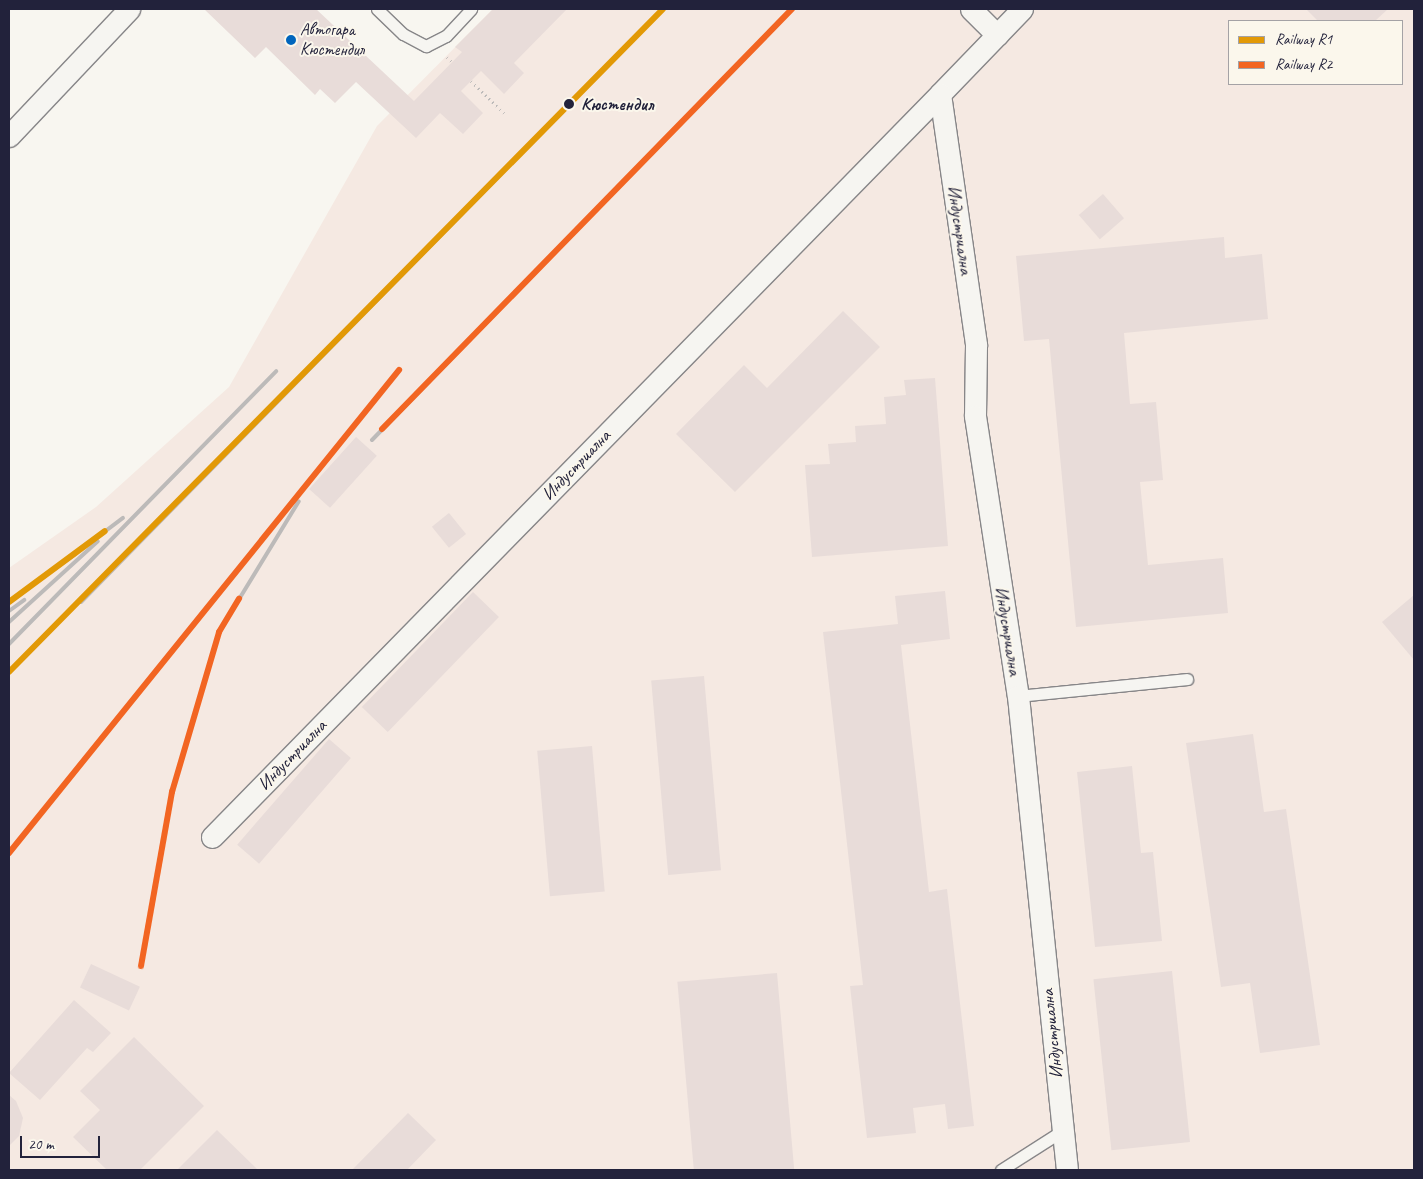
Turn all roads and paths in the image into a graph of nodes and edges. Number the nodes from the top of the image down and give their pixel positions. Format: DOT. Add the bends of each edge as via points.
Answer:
graph roads {
  1 [pos="129,9"];
  2 [pos="377,9"];
  3 [pos="471,9"];
  4 [pos="971,9"];
  5 [pos="1022,9"];
  6 [pos="997,35"];
  7 [pos="471,81"];
  8 [pos="940,94"];
  9 [pos="504,113"];
  10 [pos="9,136"];
  11 [pos="1187,679"];
  12 [pos="1018,696"];
  13 [pos="212,837"];
  14 [pos="1062,1131"];
  15 [pos="1001,1170"];
  16 [pos="1067,1170"];
  1 -- 10 [label="street"];
  2 -- 3 [label="lane" via="403,34 426,46 446,36"];
  4 -- 6 [label="street"];
  5 -- 6 [label="street, Индустриална"];
  6 -- 8 [label="street, Индустриална"];
  7 -- 9 [label="path"];
  8 -- 12 [label="street, Индустриална" via="976,345 975,416"];
  8 -- 13 [label="street, Индустриална"];
  11 -- 12 [label="lane"];
  12 -- 14 [label="street, Индустриална"];
  14 -- 15 [label="lane"];
  14 -- 16 [label="street, Индустриална"];
}
